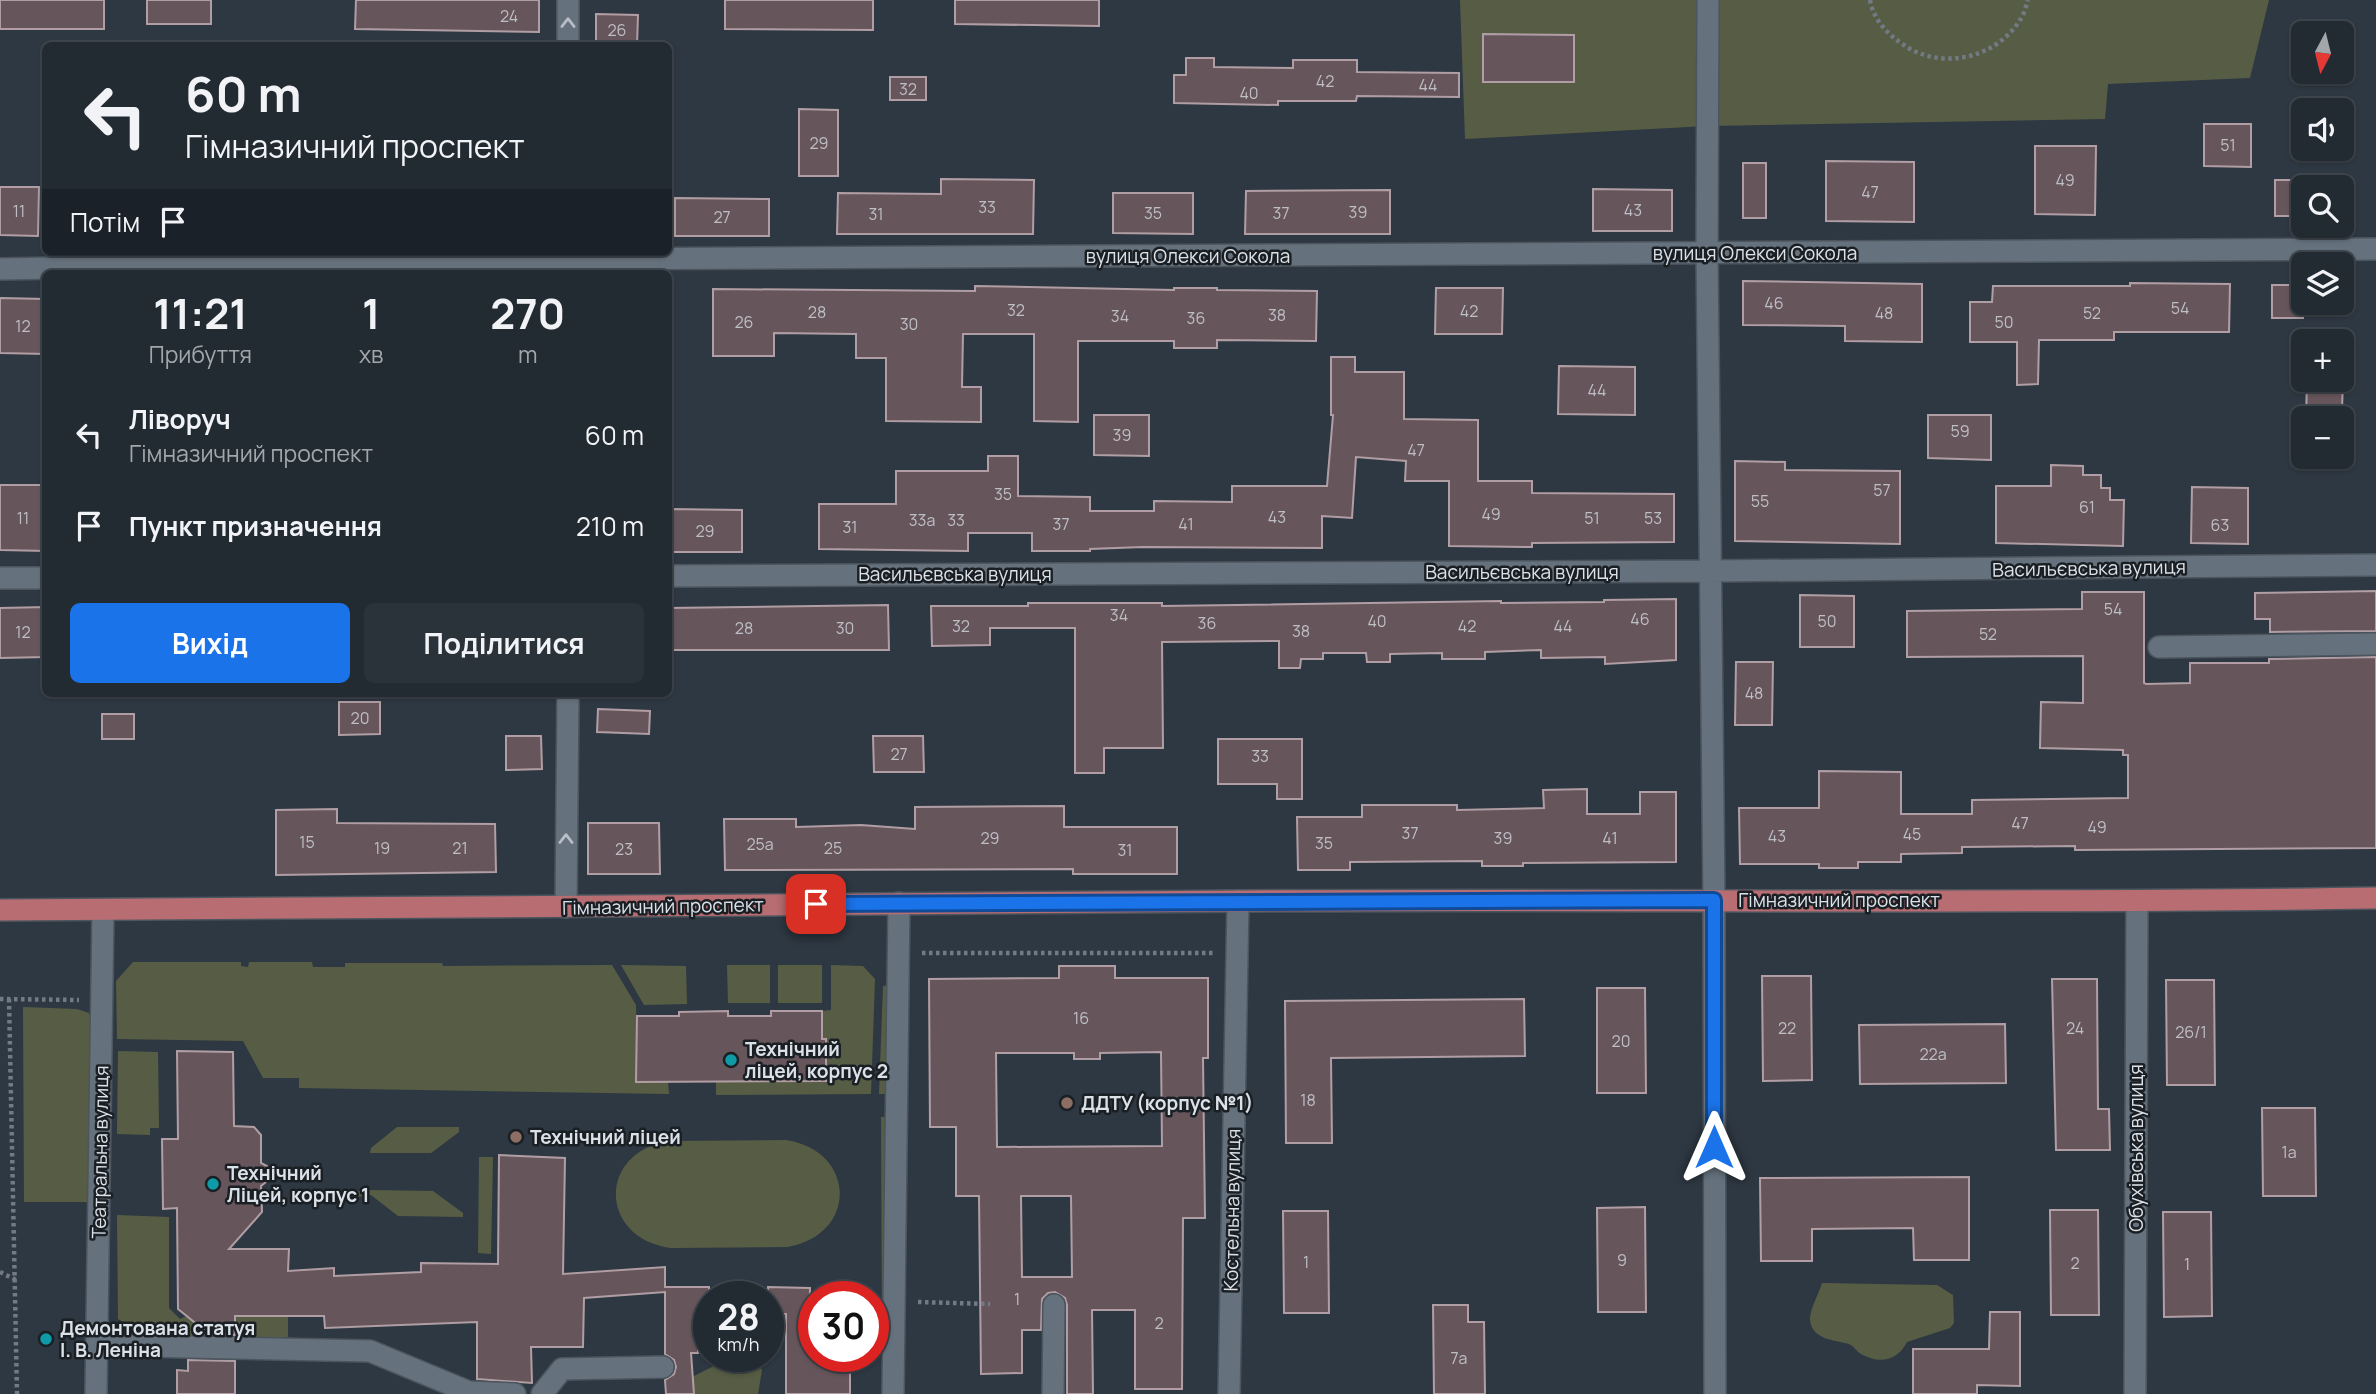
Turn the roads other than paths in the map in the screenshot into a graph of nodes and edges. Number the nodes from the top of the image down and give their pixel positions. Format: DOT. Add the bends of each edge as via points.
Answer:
graph roads {
  1 [pos="568,0"];
  2 [pos="1708,0"];
  3 [pos="568,42"];
  4 [pos="2376,249"];
  5 [pos="1707,253"];
  6 [pos="570,261"];
  7 [pos="0,269"];
  8 [pos="2376,565"];
  9 [pos="1709,571"];
  10 [pos="672,576"];
  11 [pos="0,578"];
  12 [pos="42,578"];
  13 [pos="2376,644"];
  14 [pos="2159,647"];
  15 [pos="568,697"];
  16 [pos="2376,898"];
  17 [pos="1714,900"];
  18 [pos="1238,901"];
  19 [pos="2137,902"];
  20 [pos="899,903"];
  21 [pos="566,907"];
  22 [pos="0,909"];
  23 [pos="103,910"];
  24 [pos="1055,1305"];
  25 [pos="97,1345"];
  26 [pos="663,1367"];
  27 [pos="96,1394"];
  28 [pos="515,1394"];
  29 [pos="542,1394"];
  30 [pos="893,1394"];
  31 [pos="1054,1394"];
  32 [pos="1229,1394"];
  33 [pos="1715,1394"];
  34 [pos="2135,1394"];
  3 -- 1 [label="street, one-way"];
  2 -- 5 [label="street"];
  4 -- 5 [label="street, вулиця Олекси Сокола"];
  5 -- 6 [label="street, вулиця Олекси Сокола"];
  5 -- 9 [label="street"];
  6 -- 7 [label="street, вулиця Олекси Сокола"];
  8 -- 9 [label="street, Васильєвська вулиця"];
  9 -- 10 [label="street, Васильєвська вулиця"];
  9 -- 17 [label="street"];
  11 -- 12 [label="street"];
  13 -- 14 [label="street"];
  21 -- 15 [label="street, one-way"];
  16 -- 19 [label="main road, Гімназичний проспект"];
  17 -- 18 [label="main road, Гімназичний проспект"];
  17 -- 19 [label="main road, Гімназичний проспект"];
  17 -- 33 [label="street"];
  18 -- 20 [label="main road, Гімназичний проспект"];
  18 -- 32 [label="street, Костельна вулиця"];
  19 -- 34 [label="street, Обухівська вулиця"];
  20 -- 21 [label="main road, Гімназичний проспект"];
  20 -- 30 [label="street"];
  21 -- 23 [label="main road, Гімназичний проспект"];
  22 -- 23 [label="main road, Гімназичний проспект"];
  23 -- 25 [label="street, Театральна вулиця"];
  24 -- 31 [label="street"];
  25 -- 27 [label="street, Театральна вулиця"];
  25 -- 28 [label="street" via="370,1351 469,1392"];
  26 -- 29 [label="street" via="562,1369"];
}
